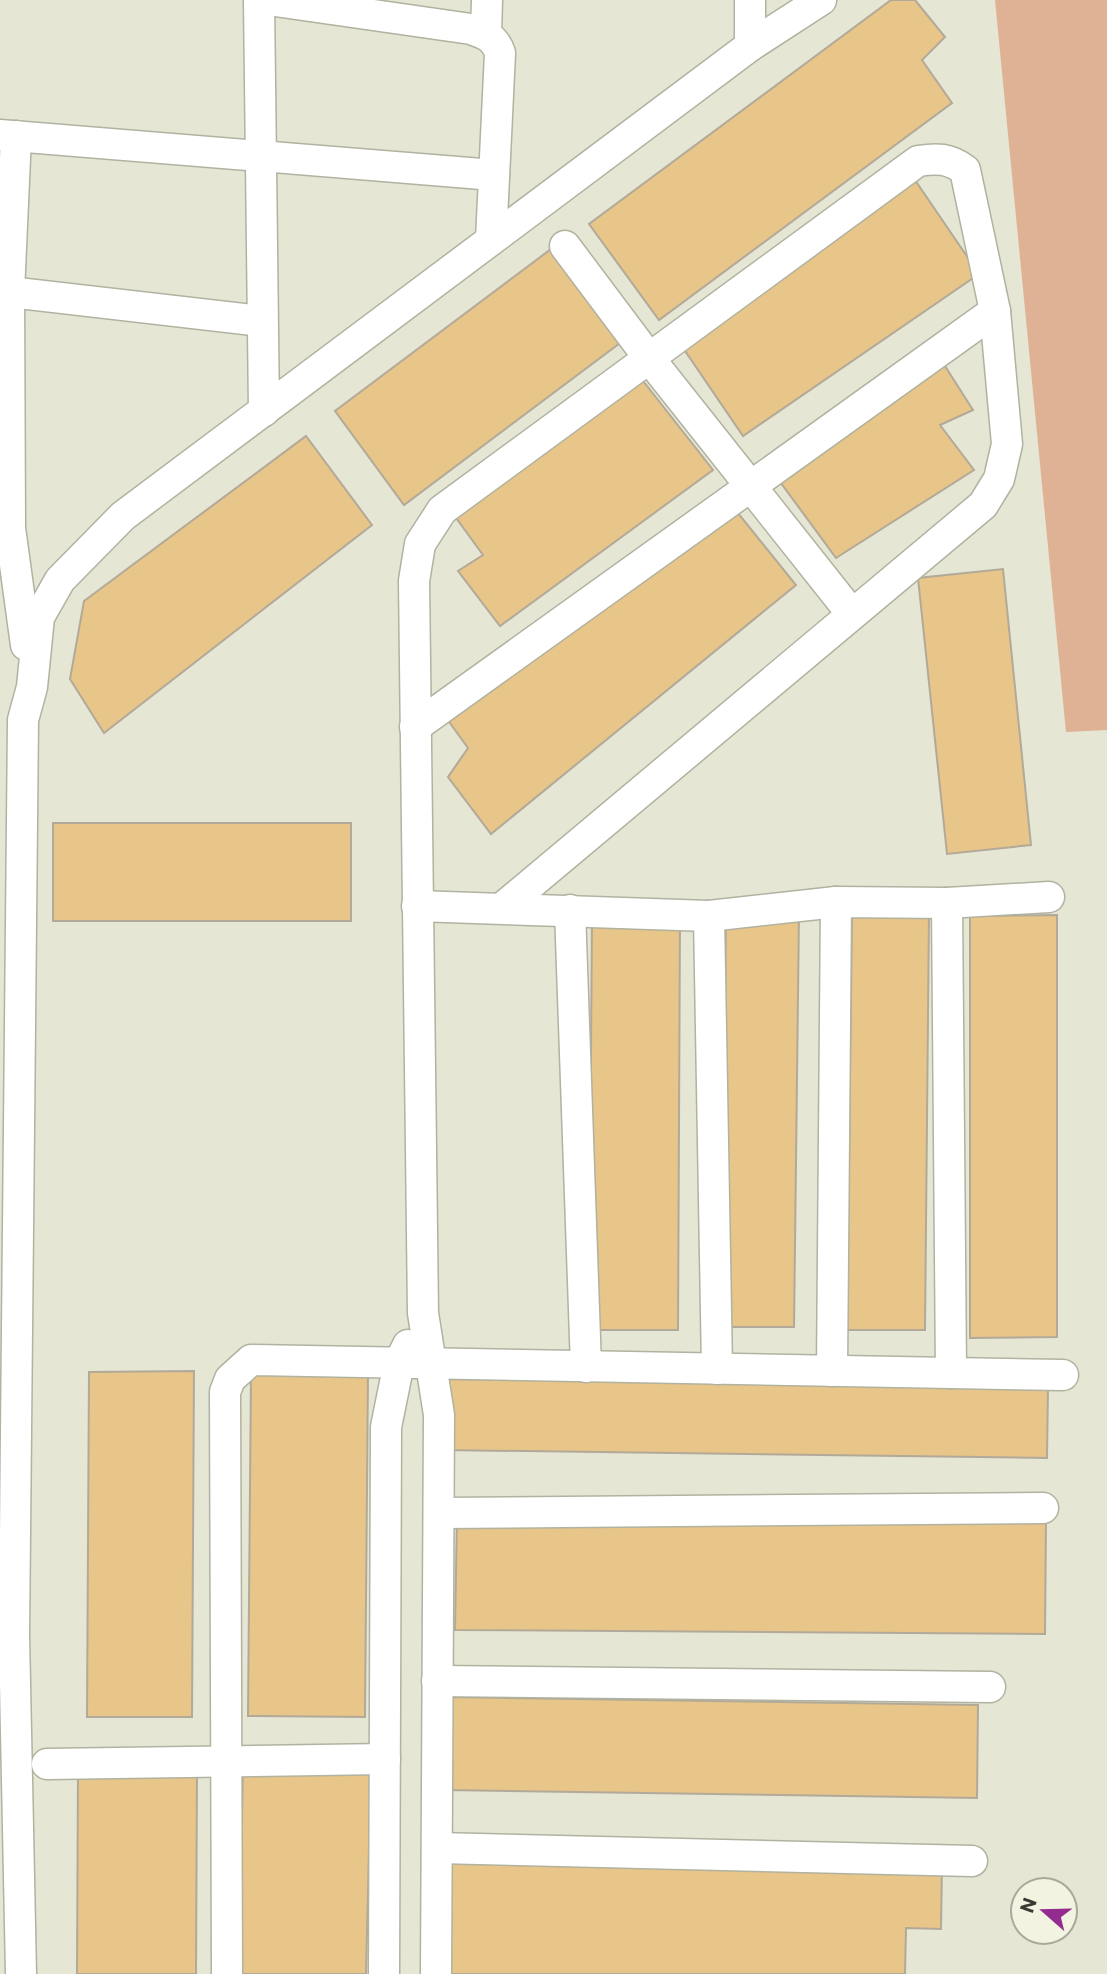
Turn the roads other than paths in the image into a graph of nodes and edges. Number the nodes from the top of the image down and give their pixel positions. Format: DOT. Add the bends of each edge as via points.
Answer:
graph roads {
  1 [pos="259,0"];
  2 [pos="268,0"];
  3 [pos="486,0"];
  4 [pos="750,0"];
  5 [pos="821,0"];
  6 [pos="486,33"];
  7 [pos="750,46"];
  8 [pos="8,135"];
  9 [pos="260,156"];
  10 [pos="494,175"];
  11 [pos="491,240"];
  12 [pos="565,246"];
  13 [pos="5,291"];
  14 [pos="995,311"];
  15 [pos="262,321"];
  16 [pos="649,358"];
  17 [pos="264,411"];
  18 [pos="751,486"];
  19 [pos="10,604"];
  20 [pos="852,614"];
  21 [pos="32,687"];
  22 [pos="415,727"];
  23 [pos="1049,897"];
  24 [pos="836,902"];
  25 [pos="947,903"];
  26 [pos="417,906"];
  27 [pos="502,908"];
  28 [pos="570,910"];
  29 [pos="709,916"];
  30 [pos="11,919"];
  31 [pos="10,1074"];
  32 [pos="423,1313"];
  33 [pos="399,1363"];
  34 [pos="430,1364"];
  35 [pos="586,1367"];
  36 [pos="717,1369"];
  37 [pos="832,1371"];
  38 [pos="951,1373"];
  39 [pos="1063,1375"];
  40 [pos="8,1381"];
  41 [pos="1043,1508"];
  42 [pos="439,1514"];
  43 [pos="7,1669"];
  44 [pos="438,1681"];
  45 [pos="990,1687"];
  46 [pos="385,1759"];
  47 [pos="228,1761"];
  48 [pos="47,1764"];
  49 [pos="436,1848"];
  50 [pos="972,1861"];
  51 [pos="10,1929"];
  52 [pos="21,1974"];
  53 [pos="227,1974"];
  54 [pos="384,1974"];
  55 [pos="436,1974"];
  1 -- 9 [label="street"];
  2 -- 6 [label="street"];
  3 -- 6 [label="street"];
  4 -- 7 [label="street"];
  5 -- 7 [label="street"];
  6 -- 10 [label="street" via="500,53"];
  7 -- 11 [label="street"];
  8 -- 9 [label="street"];
  8 -- 13 [label="street"];
  9 -- 10 [label="street"];
  9 -- 15 [label="street"];
  10 -- 11 [label="street"];
  11 -- 17 [label="street"];
  12 -- 16 [label="street"];
  13 -- 15 [label="street"];
  13 -- 19 [label="street"];
  14 -- 16 [label="street" via="965,170 952,160 934,158 918,161"];
  14 -- 18 [label="street"];
  14 -- 20 [label="street" via="1007,444 999,480 983,505"];
  15 -- 17 [label="street"];
  16 -- 18 [label="street"];
  16 -- 22 [label="street" via="442,510 420,544 414,581"];
  17 -- 21 [label="street" via="123,516 60,580 39,617"];
  18 -- 20 [label="street"];
  18 -- 22 [label="street"];
  19 -- 21 [label="street"];
  20 -- 27 [label="street"];
  21 -- 30 [label="street" via="23,720"];
  22 -- 26 [label="street"];
  23 -- 25 [label="street"];
  24 -- 25 [label="street"];
  24 -- 29 [label="street"];
  24 -- 37 [label="street"];
  25 -- 38 [label="street"];
  26 -- 27 [label="street"];
  26 -- 32 [label="street"];
  27 -- 28 [label="street"];
  28 -- 29 [label="street"];
  28 -- 35 [label="street"];
  29 -- 36 [label="street"];
  30 -- 31 [label="street"];
  31 -- 40 [label="street"];
  32 -- 33 [label="street"];
  32 -- 34 [label="street"];
  33 -- 34 [label="street"];
  33 -- 46 [label="street" via="386,1427"];
  33 -- 47 [label="street" via="251,1360 230,1379 226,1392"];
  34 -- 35 [label="street"];
  34 -- 42 [label="street" via="439,1415"];
  35 -- 36 [label="street"];
  36 -- 37 [label="street"];
  37 -- 38 [label="street"];
  38 -- 39 [label="street"];
  40 -- 43 [label="street"];
  41 -- 42 [label="street"];
  42 -- 44 [label="street"];
  43 -- 51 [label="street"];
  44 -- 45 [label="street"];
  44 -- 49 [label="street"];
  46 -- 47 [label="street"];
  46 -- 54 [label="street"];
  47 -- 48 [label="street"];
  47 -- 53 [label="street"];
  49 -- 50 [label="street"];
  49 -- 55 [label="street"];
  51 -- 52 [label="street"];
}
